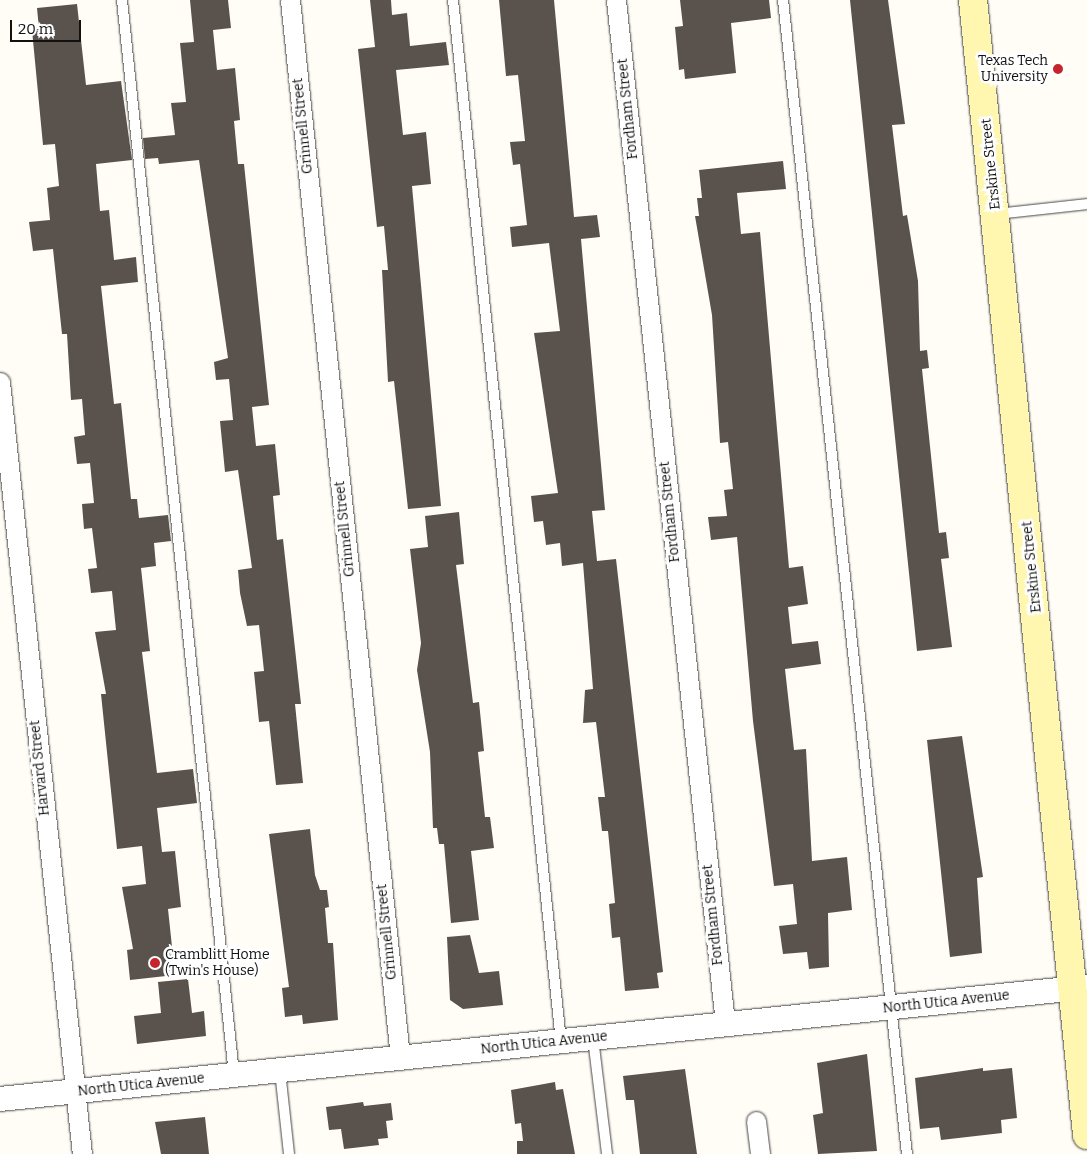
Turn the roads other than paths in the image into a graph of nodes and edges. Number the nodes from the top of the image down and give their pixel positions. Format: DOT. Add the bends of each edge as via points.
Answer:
graph roads {
  1 [pos="122,0"];
  2 [pos="290,0"];
  3 [pos="453,0"];
  4 [pos="616,0"];
  5 [pos="783,0"];
  6 [pos="973,0"];
  7 [pos="1087,204"];
  8 [pos="997,214"];
  9 [pos="0,382"];
  10 [pos="1081,988"];
  11 [pos="892,1007"];
  12 [pos="725,1024"];
  13 [pos="593,1038"];
  14 [pos="562,1041"];
  15 [pos="400,1058"];
  16 [pos="280,1070"];
  17 [pos="234,1075"];
  18 [pos="74,1092"];
  19 [pos="0,1100"];
  20 [pos="756,1121"];
  21 [pos="1087,1135"];
  22 [pos="82,1154"];
  23 [pos="289,1154"];
  24 [pos="607,1154"];
  25 [pos="760,1154"];
  26 [pos="907,1154"];
  1 -- 17 [label="lane"];
  2 -- 15 [label="street, Grinnell Street"];
  3 -- 14 [label="lane"];
  4 -- 12 [label="street, Fordham Street"];
  5 -- 11 [label="lane"];
  6 -- 8 [label="main road, Erskine Street"];
  7 -- 8 [label="lane"];
  8 -- 10 [label="main road, Erskine Street"];
  9 -- 18 [label="street, Harvard Street"];
  10 -- 11 [label="street, North Utica Avenue"];
  10 -- 21 [label="main road, Erskine Street"];
  11 -- 12 [label="street, North Utica Avenue"];
  11 -- 26 [label="lane"];
  12 -- 13 [label="street, North Utica Avenue"];
  13 -- 14 [label="street, North Utica Avenue"];
  13 -- 24 [label="lane"];
  14 -- 15 [label="street, North Utica Avenue"];
  15 -- 16 [label="street, North Utica Avenue"];
  16 -- 17 [label="street, North Utica Avenue"];
  16 -- 23 [label="lane"];
  17 -- 18 [label="street, North Utica Avenue"];
  18 -- 19 [label="street, North Utica Avenue"];
  18 -- 22 [label="street, Harvard Street"];
  20 -- 25 [label="street"];
}
